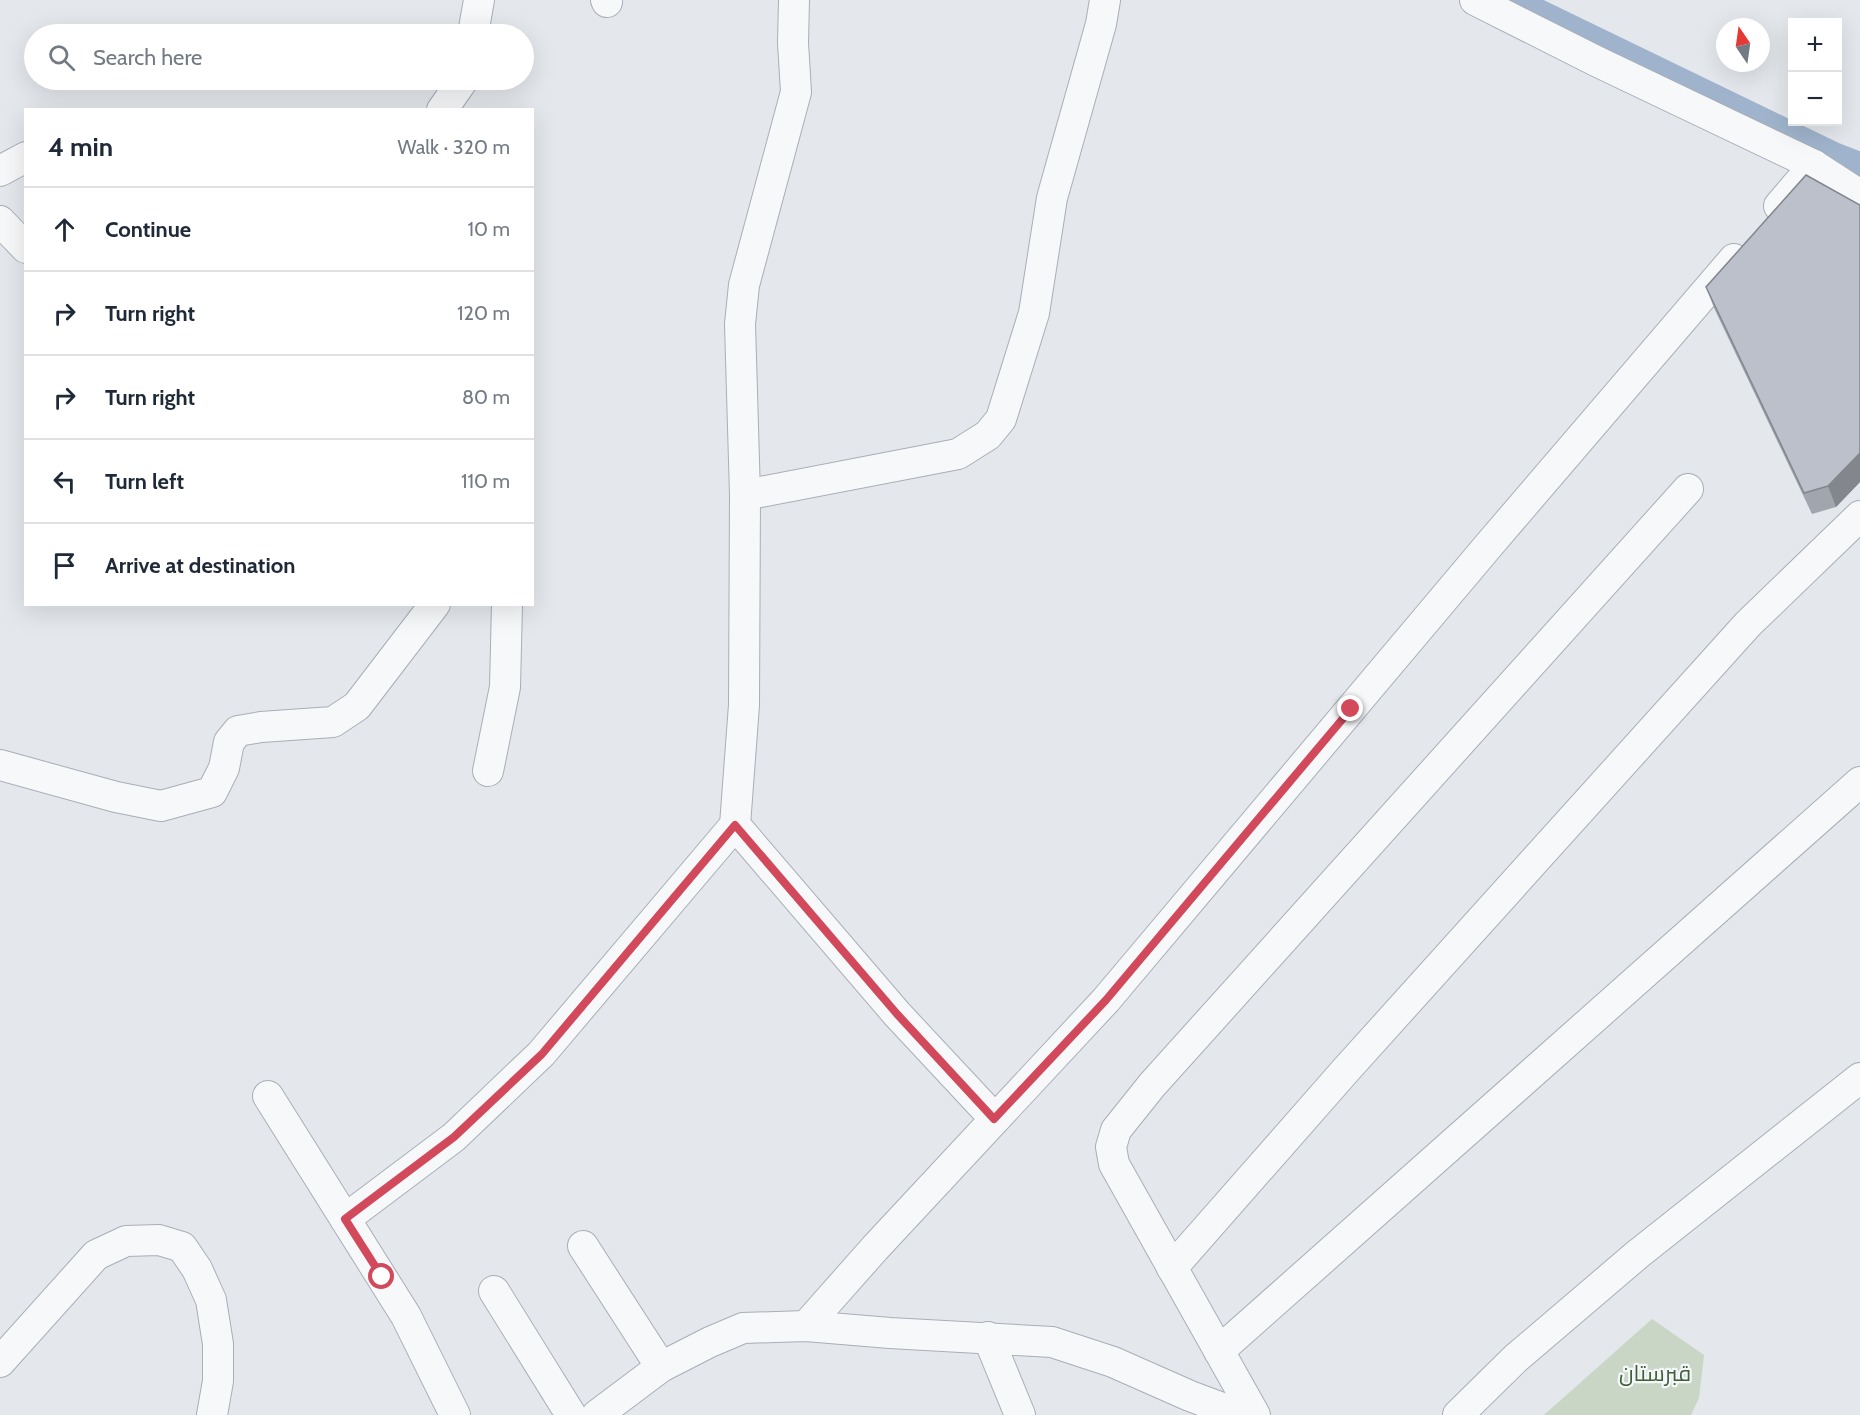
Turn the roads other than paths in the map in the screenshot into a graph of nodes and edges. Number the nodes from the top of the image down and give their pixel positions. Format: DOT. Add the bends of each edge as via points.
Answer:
graph roads {
  1 [pos="479,0"];
  2 [pos="794,0"];
  3 [pos="1105,0"];
  4 [pos="1475,0"];
  5 [pos="475,24"];
  6 [pos="457,90"];
  7 [pos="465,90"];
  8 [pos="444,108"];
  9 [pos="466,108"];
  10 [pos="24,158"];
  11 [pos="1814,165"];
  12 [pos="0,171"];
  13 [pos="1860,195"];
  14 [pos="0,221"];
  15 [pos="24,246"];
  16 [pos="1688,489"];
  17 [pos="745,495"];
  18 [pos="1860,516"];
  19 [pos="433,606"];
  20 [pos="507,606"];
  21 [pos="0,765"];
  22 [pos="488,771"];
  23 [pos="1860,782"];
  24 [pos="735,825"];
  25 [pos="1860,1078"];
  26 [pos="268,1096"];
  27 [pos="994,1119"];
  28 [pos="345,1219"];
  29 [pos="583,1246"];
  30 [pos="1172,1268"];
  31 [pos="494,1291"];
  32 [pos="806,1326"];
  33 [pos="988,1337"];
  34 [pos="1219,1351"];
  35 [pos="0,1362"];
  36 [pos="661,1367"];
  37 [pos="212,1415"];
  38 [pos="455,1415"];
  39 [pos="571,1415"];
  40 [pos="597,1415"];
  41 [pos="1020,1415"];
  42 [pos="1241,1415"];
  43 [pos="1255,1415"];
  44 [pos="1458,1415"];
  1 -- 5 [label="street"];
  2 -- 17 [label="street" via="796,92 744,285 740,324"];
  3 -- 17 [label="street" via="1052,198 1034,313 1001,419 988,435 958,454"];
  4 -- 11 [label="street"];
  6 -- 8 [label="street"];
  7 -- 9 [label="street"];
  10 -- 12 [label="street"];
  11 -- 13 [label="street"];
  11 -- 27 [label="street" via="1106,1000"];
  14 -- 15 [label="street"];
  16 -- 30 [label="street" via="1160,1076 1116,1130 1111,1147 1114,1164"];
  17 -- 24 [label="street" via="744,705"];
  18 -- 30 [label="street" via="1748,624"];
  19 -- 21 [label="street" via="357,706 333,722 238,731 229,742 224,768 212,792 161,806"];
  20 -- 22 [label="street" via="505,687"];
  23 -- 34 [label="street"];
  24 -- 27 [label="street" via="897,1014"];
  24 -- 28 [label="street" via="542,1054 454,1137"];
  25 -- 44 [label="street" via="1638,1254 1516,1358"];
  26 -- 28 [label="street"];
  27 -- 32 [label="street"];
  28 -- 38 [label="street" via="406,1316"];
  29 -- 36 [label="street"];
  30 -- 34 [label="street"];
  31 -- 39 [label="street"];
  32 -- 33 [label="street"];
  32 -- 36 [label="street" via="743,1328"];
  33 -- 41 [label="street"];
  33 -- 42 [label="street" via="1052,1342 1113,1362"];
  34 -- 43 [label="street"];
  35 -- 37 [label="street" via="96,1255 126,1240 159,1240 182,1247 211,1300 218,1344 218,1381"];
  36 -- 40 [label="street"];
}
